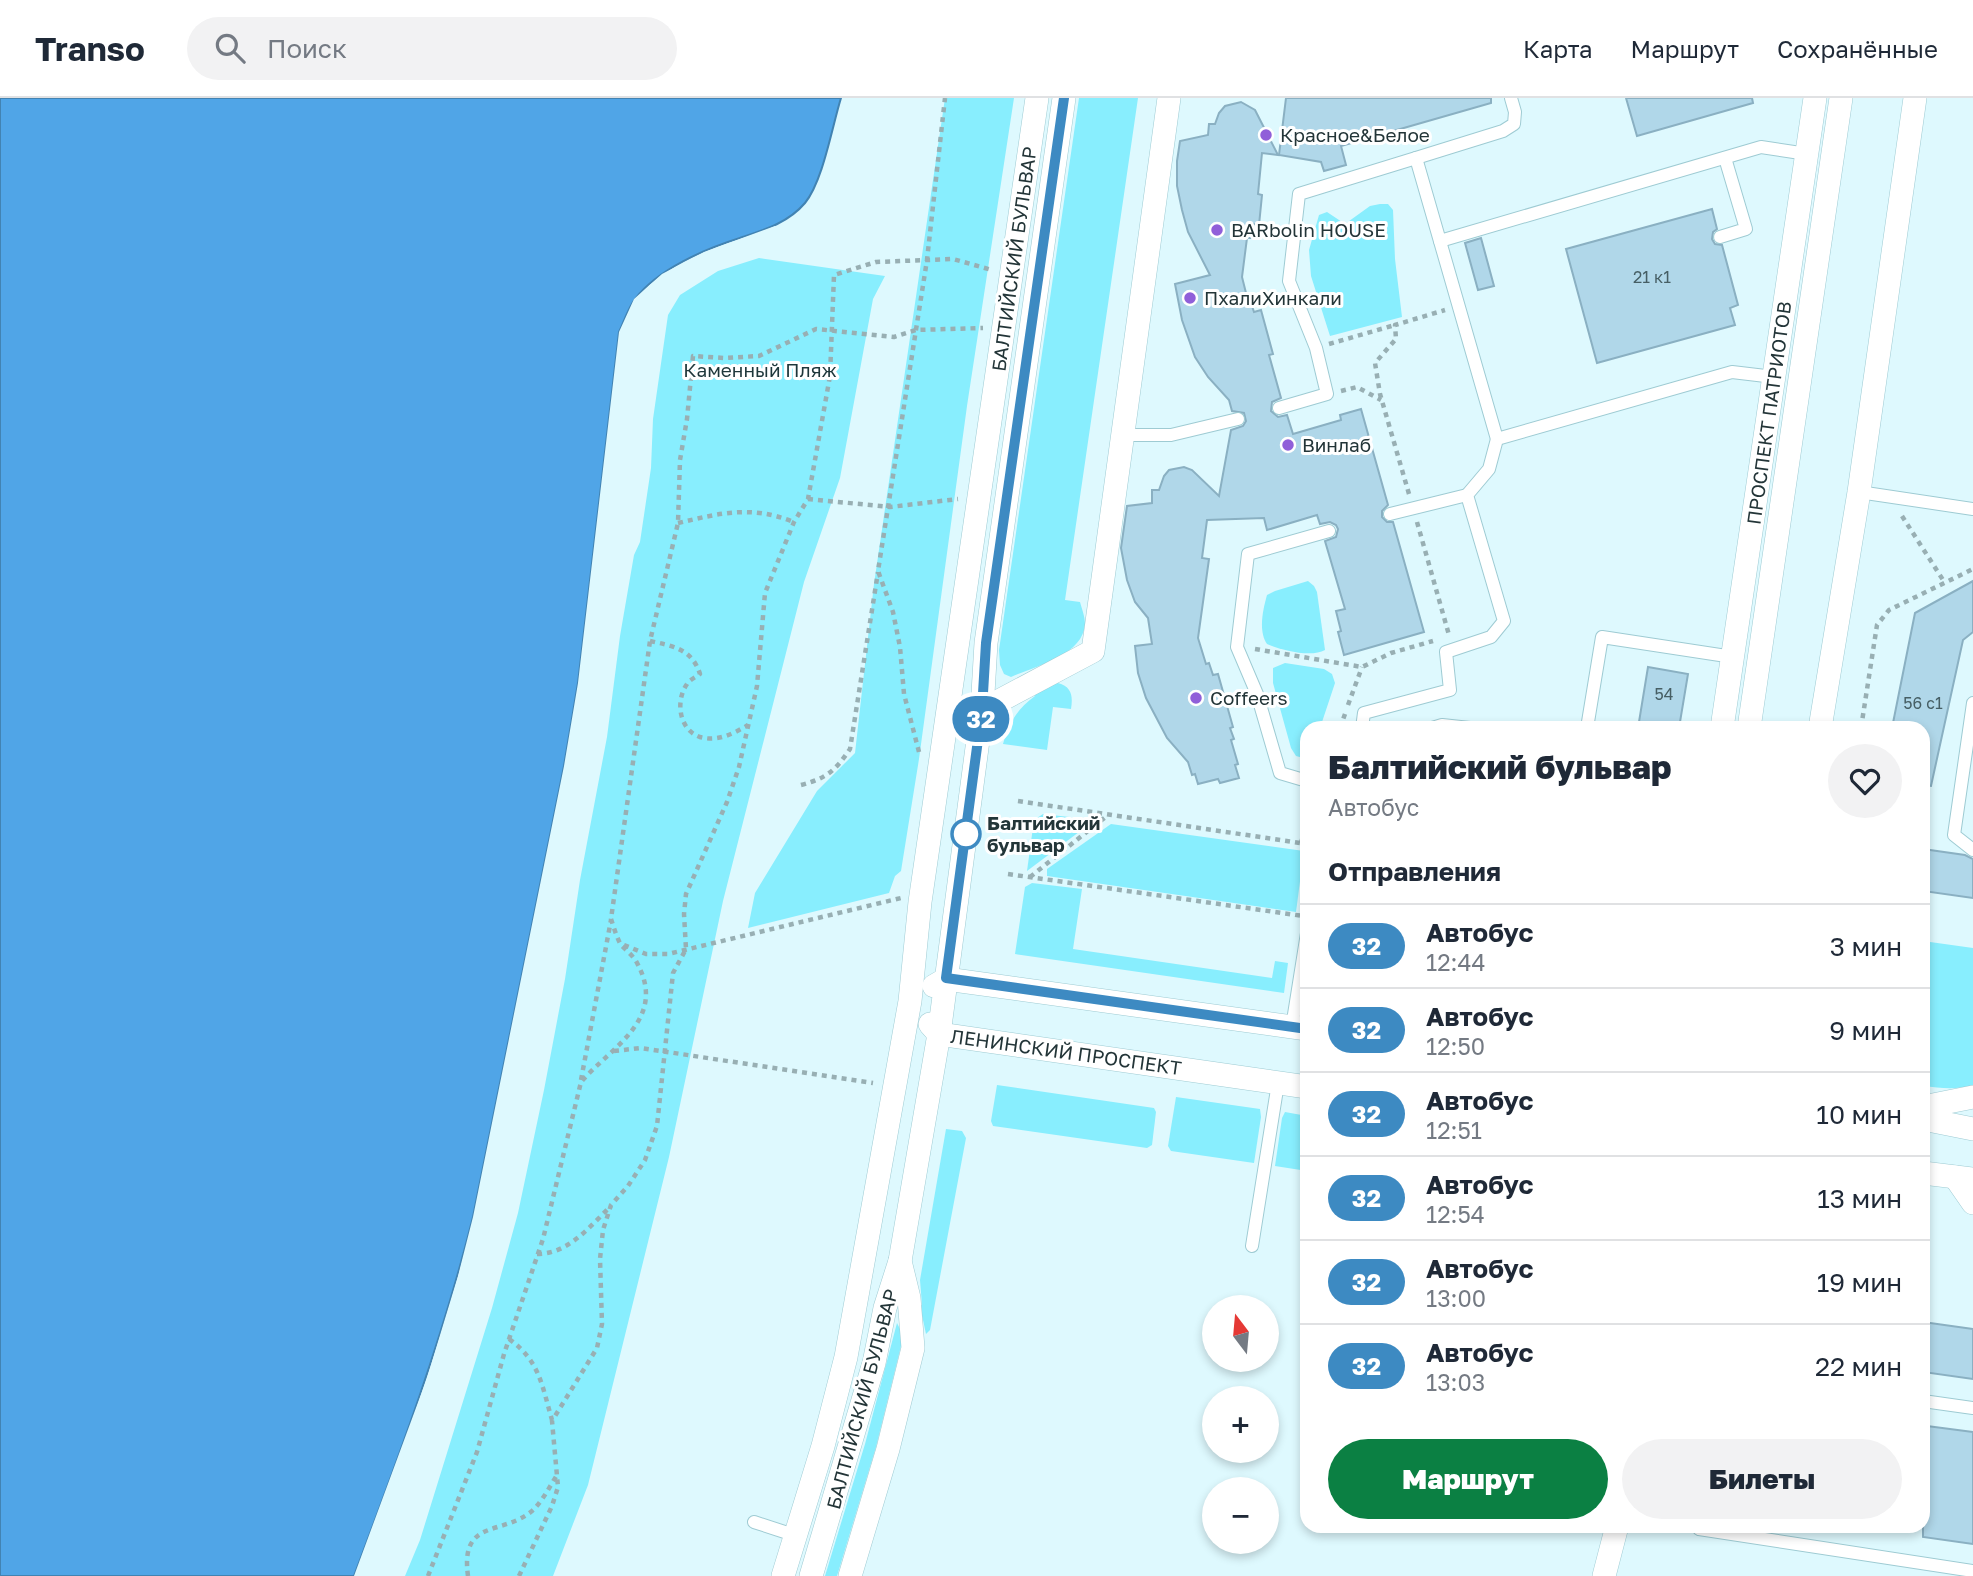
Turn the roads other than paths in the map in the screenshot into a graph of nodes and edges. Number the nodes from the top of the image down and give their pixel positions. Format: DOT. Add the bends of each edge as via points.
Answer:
graph roads {
  1 [pos="1037,98"];
  2 [pos="1064,98"];
  3 [pos="1169,98"];
  4 [pos="1511,98"];
  5 [pos="1815,98"];
  6 [pos="1841,98"];
  7 [pos="1915,98"];
  8 [pos="1807,154"];
  9 [pos="1416,158"];
  10 [pos="1725,158"];
  11 [pos="1720,237"];
  12 [pos="1440,241"];
  13 [pos="1774,377"];
  14 [pos="1279,408"];
  15 [pos="1238,419"];
  16 [pos="1122,435"];
  17 [pos="1497,439"];
  18 [pos="1859,492"];
  19 [pos="1467,495"];
  20 [pos="1973,509"];
  21 [pos="1390,514"];
  22 [pos="1329,531"];
  23 [pos="1733,657"];
  24 [pos="1973,703"];
  25 [pos="982,710"];
  26 [pos="1363,721"];
  27 [pos="1588,721"];
  28 [pos="1723,721"];
  29 [pos="1750,721"];
  30 [pos="1821,721"];
  31 [pos="1300,779"];
  32 [pos="1973,850"];
  33 [pos="946,978"];
  34 [pos="910,1001"];
  35 [pos="1300,1028"];
  36 [pos="939,1034"];
  37 [pos="1278,1083"];
  38 [pos="1300,1086"];
  39 [pos="1973,1097"];
  40 [pos="1930,1106"];
  41 [pos="1930,1120"];
  42 [pos="1973,1129"];
  43 [pos="1930,1174"];
  44 [pos="1964,1178"];
  45 [pos="1973,1203"];
  46 [pos="1252,1246"];
  47 [pos="900,1261"];
  48 [pos="1930,1402"];
  49 [pos="1973,1408"];
  50 [pos="754,1522"];
  51 [pos="1615,1533"];
  52 [pos="1723,1533"];
  53 [pos="797,1536"];
  54 [pos="1973,1571"];
  55 [pos="1953,1572"];
  56 [pos="783,1576"];
  57 [pos="811,1576"];
  58 [pos="850,1576"];
  59 [pos="1604,1576"];
  1 -- 34 [label="street, БАЛТИЙСКИЙ БУЛЬВАР" via="920,902"];
  2 -- 25 [label="street, БАЛТИЙСКИЙ БУЛЬВАР" via="986,643"];
  3 -- 16 [label="street"];
  4 -- 9 [label="lane" via="1514,124 1503,131"];
  5 -- 8 [label="street, ПРОСПЕКТ ПАТРИОТОВ"];
  6 -- 29 [label="street, ПРОСПЕКТ ПАТРИОТОВ"];
  7 -- 18 [label="street"];
  8 -- 10 [label="lane" via="1761,147"];
  8 -- 13 [label="street, ПРОСПЕКТ ПАТРИОТОВ"];
  9 -- 12 [label="lane"];
  9 -- 14 [label="lane" via="1299,194 1289,281 1316,348 1327,394"];
  10 -- 11 [label="lane" via="1746,229"];
  10 -- 12 [label="lane"];
  12 -- 17 [label="lane"];
  13 -- 17 [label="lane" via="1732,372"];
  13 -- 23 [label="street, ПРОСПЕКТ ПАТРИОТОВ"];
  15 -- 16 [label="lane" via="1171,435"];
  16 -- 25 [label="street" via="1093,652"];
  17 -- 19 [label="lane" via="1489,469"];
  18 -- 20 [label="lane"];
  18 -- 30 [label="street"];
  19 -- 21 [label="lane"];
  19 -- 26 [label="lane" via="1504,621 1491,637 1446,652 1450,690 1364,713"];
  22 -- 31 [label="lane" via="1248,554 1237,647 1257,694 1280,773"];
  23 -- 27 [label="lane" via="1602,637"];
  23 -- 28 [label="street, ПРОСПЕКТ ПАТРИОТОВ"];
  24 -- 32 [label="lane" via="1954,835"];
  25 -- 33 [label="street, БАЛТИЙСКИЙ БУЛЬВАР"];
  33 -- 34 [label="street"];
  33 -- 35 [label="street"];
  33 -- 36 [label="street, БАЛТИЙСКИЙ БУЛЬВАР"];
  34 -- 36 [label="street, ЛЕНИНСКИЙ ПРОСПЕКТ"];
  34 -- 53 [label="street, БАЛТИЙСКИЙ БУЛЬВАР" via="846,1357"];
  36 -- 37 [label="street, ЛЕНИНСКИЙ ПРОСПЕКТ"];
  36 -- 47 [label="street, БАЛТИЙСКИЙ БУЛЬВАР"];
  37 -- 38 [label="street, ЛЕНИНСКИЙ ПРОСПЕКТ"];
  37 -- 46 [label="lane"];
  39 -- 40 [label="street"];
  41 -- 42 [label="street"];
  43 -- 44 [label="street"];
  44 -- 45 [label="street"];
  47 -- 57 [label="street, БАЛТИЙСКИЙ БУЛЬВАР"];
  47 -- 58 [label="street" via="913,1348"];
  48 -- 49 [label="lane"];
  50 -- 53 [label="lane"];
  51 -- 59 [label="street"];
  52 -- 55 [label="lane"];
  53 -- 56 [label="street, БАЛТИЙСКИЙ БУЛЬВАР"];
  54 -- 55 [label="lane"];
}
